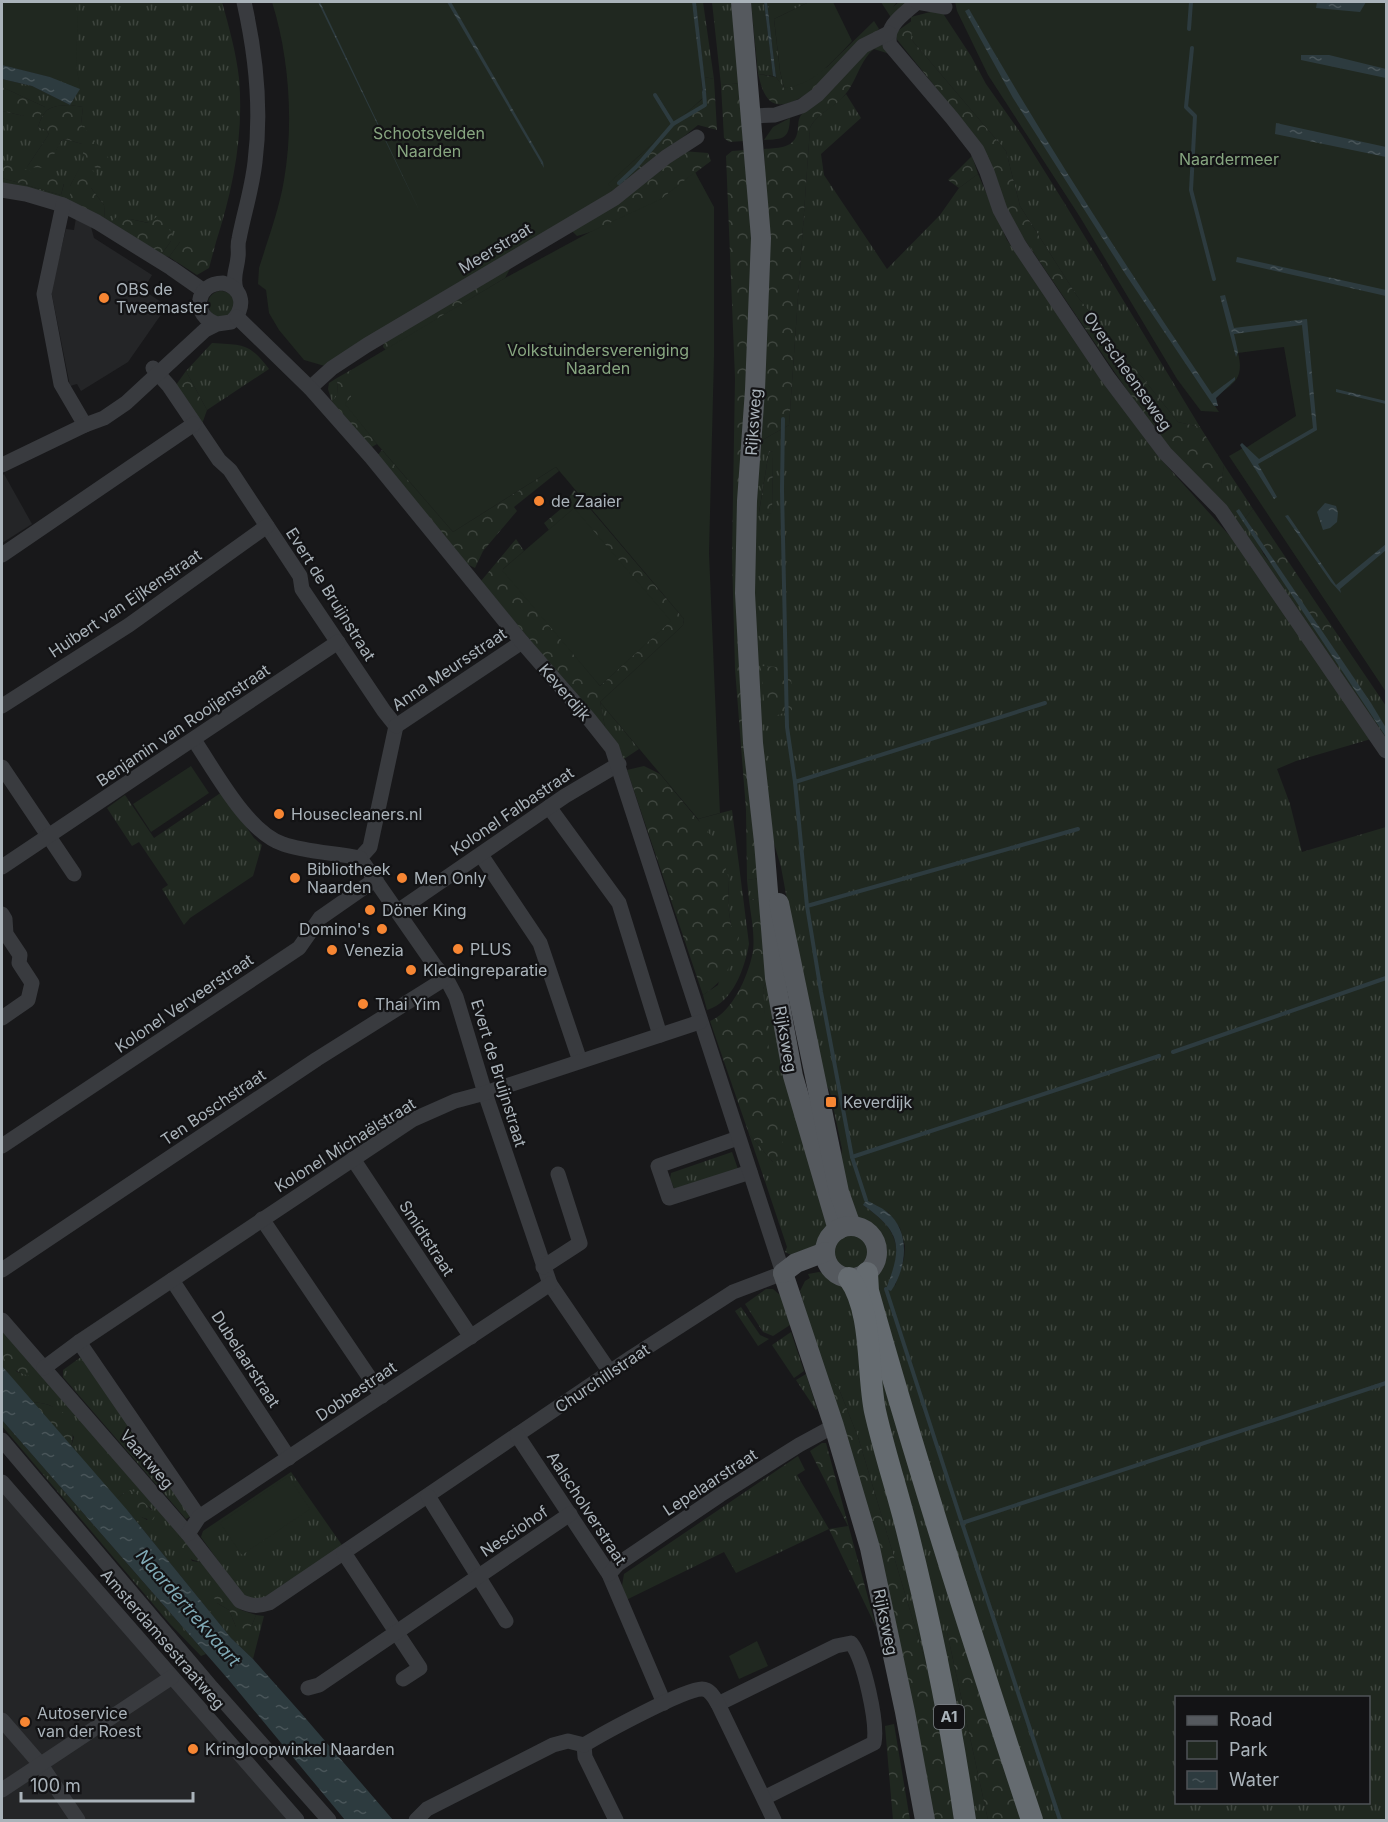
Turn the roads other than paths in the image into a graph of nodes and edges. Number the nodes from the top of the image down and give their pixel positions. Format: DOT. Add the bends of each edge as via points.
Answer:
graph roads {
  1 [pos="244,2"];
  2 [pos="741,2"];
  3 [pos="917,2"];
  4 [pos="945,7"];
  5 [pos="889,33"];
  6 [pos="752,116"];
  7 [pos="697,137"];
  8 [pos="2,189"];
  9 [pos="63,205"];
  10 [pos="238,242"];
  11 [pos="209,287"];
  12 [pos="236,289"];
  13 [pos="200,308"];
  14 [pos="237,317"];
  15 [pos="217,324"];
  16 [pos="155,371"];
  17 [pos="310,388"];
  18 [pos="85,424"];
  19 [pos="194,424"];
  20 [pos="2,465"];
  21 [pos="267,526"];
  22 [pos="2,555"];
  23 [pos="338,642"];
  24 [pos="522,642"];
  25 [pos="2,706"];
  26 [pos="396,726"];
  27 [pos="194,740"];
  28 [pos="1386,751"];
  29 [pos="619,764"];
  30 [pos="2,767"];
  31 [pos="549,807"];
  32 [pos="48,835"];
  33 [pos="481,855"];
  34 [pos="360,858"];
  35 [pos="2,867"];
  36 [pos="74,874"];
  37 [pos="376,879"];
  38 [pos="398,911"];
  39 [pos="2,914"];
  40 [pos="446,978"];
  41 [pos="2,1018"];
  42 [pos="700,1022"];
  43 [pos="660,1035"];
  44 [pos="580,1061"];
  45 [pos="485,1093"];
  46 [pos="738,1138"];
  47 [pos="2,1146"];
  48 [pos="353,1159"];
  49 [pos="750,1172"];
  50 [pos="558,1174"];
  51 [pos="262,1219"];
  52 [pos="844,1228"];
  53 [pos="827,1259"];
  54 [pos="543,1266"];
  55 [pos="2,1270"];
  56 [pos="783,1273"];
  57 [pos="858,1275"];
  58 [pos="172,1280"];
  59 [pos="550,1284"];
  60 [pos="2,1320"];
  61 [pos="471,1337"];
  62 [pos="80,1342"];
  63 [pos="44,1368"];
  64 [pos="610,1372"];
  65 [pos="382,1396"];
  66 [pos="834,1426"];
  67 [pos="517,1435"];
  68 [pos="2,1440"];
  69 [pos="289,1458"];
  70 [pos="2,1482"];
  71 [pos="428,1496"];
  72 [pos="570,1514"];
  73 [pos="199,1517"];
  74 [pos="188,1533"];
  75 [pos="344,1553"];
  76 [pos="609,1574"];
  77 [pos="478,1577"];
  78 [pos="269,1604"];
  79 [pos="506,1621"];
  80 [pos="396,1632"];
  81 [pos="172,1677"];
  82 [pos="403,1679"];
  83 [pos="308,1688"];
  84 [pos="664,1703"];
  85 [pos="718,1704"];
  86 [pos="2,1720"];
  87 [pos="584,1745"];
  88 [pos="41,1764"];
  89 [pos="2,1790"];
  90 [pos="764,1797"];
  91 [pos="78,1821"];
  92 [pos="297,1821"];
  93 [pos="330,1821"];
  94 [pos="416,1821"];
  95 [pos="616,1821"];
  96 [pos="774,1821"];
  97 [pos="925,1821"];
  98 [pos="965,1821"];
  99 [pos="1032,1821"];
  1 -- 10 [label="street" via="254,45 259,125 251,193"];
  2 -- 6 [label="main road, Rijksweg"];
  3 -- 4 [label="street"];
  3 -- 5 [label="street"];
  5 -- 6 [label="street" via="863,46 802,106 775,115"];
  5 -- 28 [label="street, Overscheenseweg" via="890,45 977,150 1000,210 1019,245 1107,376 1165,453 1221,510"];
  6 -- 52 [label="main road, Rijksweg" via="761,238 745,593 753,743 764,842 785,928"];
  7 -- 17 [label="street, Meerstraat" via="615,198 367,345"];
  8 -- 9 [label="street"];
  9 -- 11 [label="street"];
  9 -- 18 [label="street" via="44,294 61,384"];
  10 -- 11 [label="street" via="223,274"];
  10 -- 12 [label="street"];
  11 -- 12 [label="street" via="223,283"];
  11 -- 13 [label="street"];
  12 -- 14 [label="street" via="242,303"];
  13 -- 15 [label="street" via="206,319"];
  13 -- 16 [label="street" via="194,326"];
  14 -- 15 [label="street"];
  14 -- 17 [label="street, Keverdijk"];
  15 -- 16 [label="street"];
  16 -- 18 [label="street"];
  16 -- 19 [label="street, Evert de Bruijnstraat"];
  17 -- 24 [label="street, Keverdijk"];
  18 -- 20 [label="street"];
  19 -- 21 [label="street, Evert de Bruijnstraat"];
  19 -- 22 [label="street"];
  21 -- 23 [label="street, Evert de Bruijnstraat" via="300,576 302,589"];
  21 -- 25 [label="street, Huibert van Eijkenstraat" via="129,625"];
  23 -- 26 [label="street, Evert de Bruijnstraat"];
  23 -- 27 [label="street, Benjamin van Rooijenstraat"];
  24 -- 26 [label="street, Anna Meursstraat"];
  24 -- 29 [label="street, Keverdijk" via="612,748"];
  26 -- 34 [label="street" via="370,846"];
  27 -- 32 [label="street, Benjamin van Rooijenstraat"];
  27 -- 34 [label="street" via="250,822 268,836 282,844"];
  29 -- 31 [label="street, Kolonel Falbastraat"];
  29 -- 42 [label="street, Keverdijk"];
  30 -- 32 [label="street"];
  31 -- 33 [label="street, Kolonel Falbastraat"];
  31 -- 43 [label="street" via="619,903"];
  32 -- 35 [label="street, Benjamin van Rooijenstraat"];
  32 -- 36 [label="street"];
  33 -- 38 [label="street, Kolonel Falbastraat"];
  33 -- 44 [label="street" via="540,943"];
  34 -- 37 [label="street, Evert de Bruijnstraat"];
  37 -- 38 [label="street, Evert de Bruijnstraat"];
  37 -- 47 [label="street, Kolonel Verveerstraat" via="320,918 299,948"];
  38 -- 40 [label="street, Evert de Bruijnstraat"];
  39 -- 41 [label="street" via="6,934 32,983 27,1000"];
  40 -- 45 [label="street, Evert de Bruijnstraat" via="456,997"];
  40 -- 55 [label="street, Ten Boschstraat" via="317,1059"];
  42 -- 43 [label="street, Kolonel Michaëlstraat"];
  42 -- 46 [label="street, Keverdijk"];
  43 -- 44 [label="street, Kolonel Michaëlstraat"];
  44 -- 45 [label="street, Kolonel Michaëlstraat"];
  45 -- 48 [label="street, Kolonel Michaëlstraat" via="412,1120"];
  45 -- 54 [label="street, Evert de Bruijnstraat"];
  46 -- 49 [label="street, Keverdijk"];
  46 -- 49 [label="street" via="658,1166 669,1198"];
  48 -- 51 [label="street, Kolonel Michaëlstraat"];
  48 -- 61 [label="street, Smidtstraat"];
  49 -- 56 [label="street, Keverdijk"];
  50 -- 54 [label="street" via="580,1243"];
  51 -- 58 [label="street, Kolonel Michaëlstraat"];
  51 -- 65 [label="street"];
  52 -- 53 [label="main road" via="831,1236"];
  52 -- 57 [label="main road" via="861,1228 875,1241 876,1259"];
  53 -- 56 [label="main road, Churchillstraat" via="800,1273"];
  53 -- 57 [label="main road" via="839,1275"];
  54 -- 59 [label="street, Evert de Bruijnstraat"];
  56 -- 64 [label="street, Churchillstraat" via="733,1292"];
  56 -- 66 [label="main road, Keverdijk"];
  57 -- 98 [label="highway, A1" via="858,1299 867,1333 875,1408 925,1604"];
  57 -- 99 [label="highway" via="868,1291"];
  58 -- 62 [label="street, Kolonel Michaëlstraat"];
  58 -- 69 [label="street, Dubelaarstraat"];
  59 -- 61 [label="street, Dobbestraat"];
  59 -- 64 [label="street, Evert de Bruijnstraat"];
  60 -- 63 [label="street, Vaartweg"];
  61 -- 65 [label="street, Dobbestraat"];
  62 -- 63 [label="street, Kolonel Michaëlstraat"];
  62 -- 73 [label="street, Vaartweg"];
  63 -- 74 [label="street, Vaartweg"];
  64 -- 67 [label="street, Churchillstraat"];
  65 -- 69 [label="street, Dobbestraat"];
  66 -- 76 [label="street, Lepelaarstraat" via="720,1495"];
  66 -- 97 [label="main road, Rijksweg" via="870,1548"];
  67 -- 71 [label="street, Churchillstraat"];
  67 -- 72 [label="street, Aalscholverstraat"];
  68 -- 93 [label="street, Amsterdamsestraatweg"];
  69 -- 73 [label="street, Dobbestraat"];
  70 -- 81 [label="street, Amsterdamsestraatweg"];
  71 -- 75 [label="street, Churchillstraat"];
  71 -- 77 [label="street"];
  72 -- 76 [label="street, Aalscholverstraat"];
  72 -- 77 [label="street, Nesciohof"];
  73 -- 74 [label="street, Dobbestraat"];
  74 -- 78 [label="street, Vaartweg" via="240,1602 252,1607"];
  75 -- 78 [label="street, Churchillstraat"];
  75 -- 80 [label="street"];
  76 -- 84 [label="street, Aalscholverstraat"];
  77 -- 79 [label="street, Nesciohof"];
  77 -- 80 [label="street, Nesciohof"];
  80 -- 82 [label="street" via="420,1668"];
  80 -- 83 [label="street, Nesciohof" via="319,1685"];
  81 -- 88 [label="street"];
  81 -- 92 [label="street, Amsterdamsestraatweg"];
  84 -- 85 [label="street" via="704,1689"];
  84 -- 87 [label="street"];
  85 -- 90 [label="street"];
  85 -- 90 [label="street" via="836,1646 851,1643 856,1650 876,1732 874,1743"];
  86 -- 88 [label="street"];
  87 -- 94 [label="street" via="568,1741 553,1745 427,1809"];
  87 -- 95 [label="street" via="585,1757"];
  88 -- 89 [label="street"];
  88 -- 91 [label="street"];
  90 -- 96 [label="street"];
}
